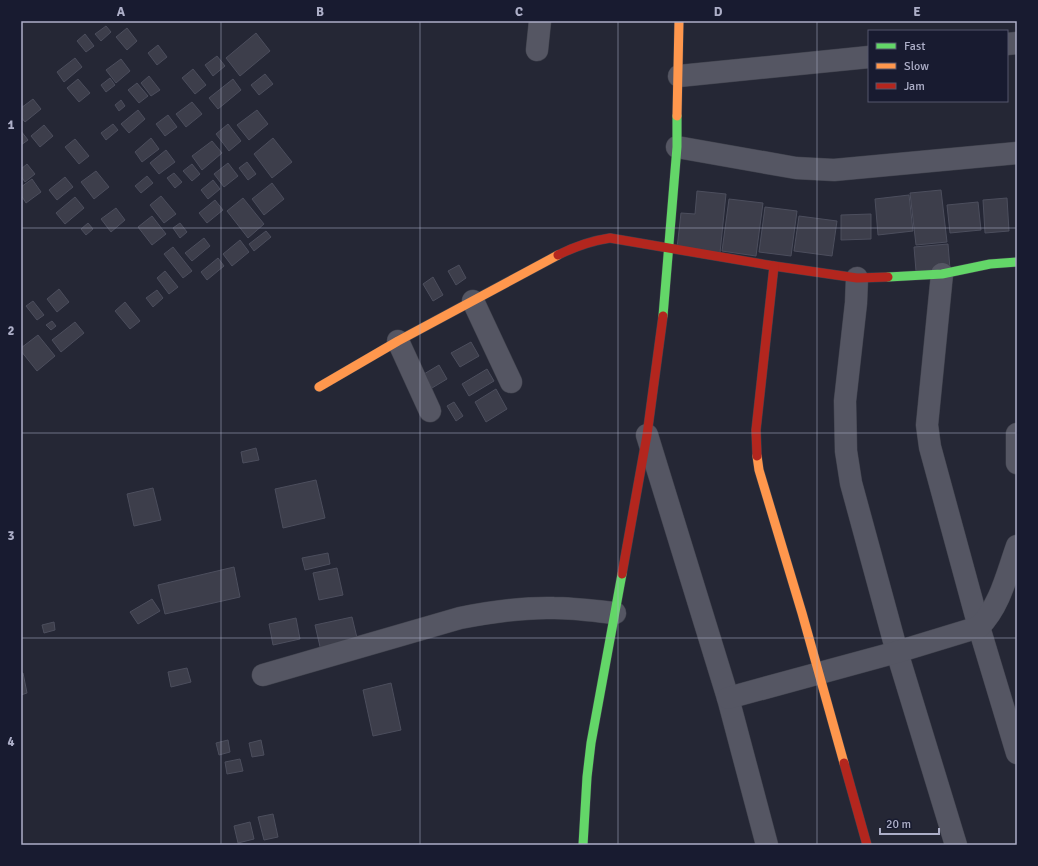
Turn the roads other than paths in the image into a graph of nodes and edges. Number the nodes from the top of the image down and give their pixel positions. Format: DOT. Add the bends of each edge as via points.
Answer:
graph roads {
  1 [pos="540,21"];
  2 [pos="679,21"];
  3 [pos="537,50"];
  4 [pos="868,57"];
  5 [pos="679,76"];
  6 [pos="677,147"];
  7 [pos="1017,153"];
  8 [pos="670,248"];
  9 [pos="1017,262"];
  10 [pos="774,266"];
  11 [pos="942,274"];
  12 [pos="857,278"];
  13 [pos="473,302"];
  14 [pos="398,341"];
  15 [pos="511,382"];
  16 [pos="319,386"];
  17 [pos="430,411"];
  18 [pos="1017,434"];
  19 [pos="648,435"];
  20 [pos="1017,463"];
  21 [pos="1017,546"];
  22 [pos="615,613"];
  23 [pos="979,627"];
  24 [pos="897,652"];
  25 [pos="818,674"];
  26 [pos="263,675"];
  27 [pos="728,698"];
  28 [pos="1017,753"];
  29 [pos="583,845"];
  30 [pos="767,845"];
  31 [pos="867,845"];
  32 [pos="956,845"];
  1 -- 3 [label="street"];
  2 -- 5 [label="street"];
  4 -- 5 [label="street"];
  5 -- 6 [label="street"];
  6 -- 7 [label="street" via="796,168 834,170"];
  6 -- 8 [label="street"];
  8 -- 10 [label="street"];
  8 -- 13 [label="street" via="610,238 594,240 578,245"];
  8 -- 19 [label="street"];
  9 -- 11 [label="street" via="990,264"];
  10 -- 12 [label="street"];
  10 -- 25 [label="street" via="756,450 759,470"];
  11 -- 12 [label="street"];
  11 -- 23 [label="street" via="927,425 930,447"];
  12 -- 24 [label="street" via="846,401 846,451 851,482"];
  13 -- 14 [label="street"];
  13 -- 15 [label="street"];
  14 -- 16 [label="street"];
  14 -- 17 [label="street"];
  18 -- 20 [label="street"];
  19 -- 22 [label="street"];
  19 -- 27 [label="street"];
  21 -- 23 [label="street" via="998,598 988,618"];
  22 -- 26 [label="street" via="555,608 480,614"];
  22 -- 29 [label="street" via="591,743"];
  23 -- 24 [label="street"];
  23 -- 28 [label="street"];
  24 -- 25 [label="street"];
  24 -- 32 [label="street"];
  25 -- 27 [label="street"];
  25 -- 31 [label="street"];
  27 -- 30 [label="street"];
}
